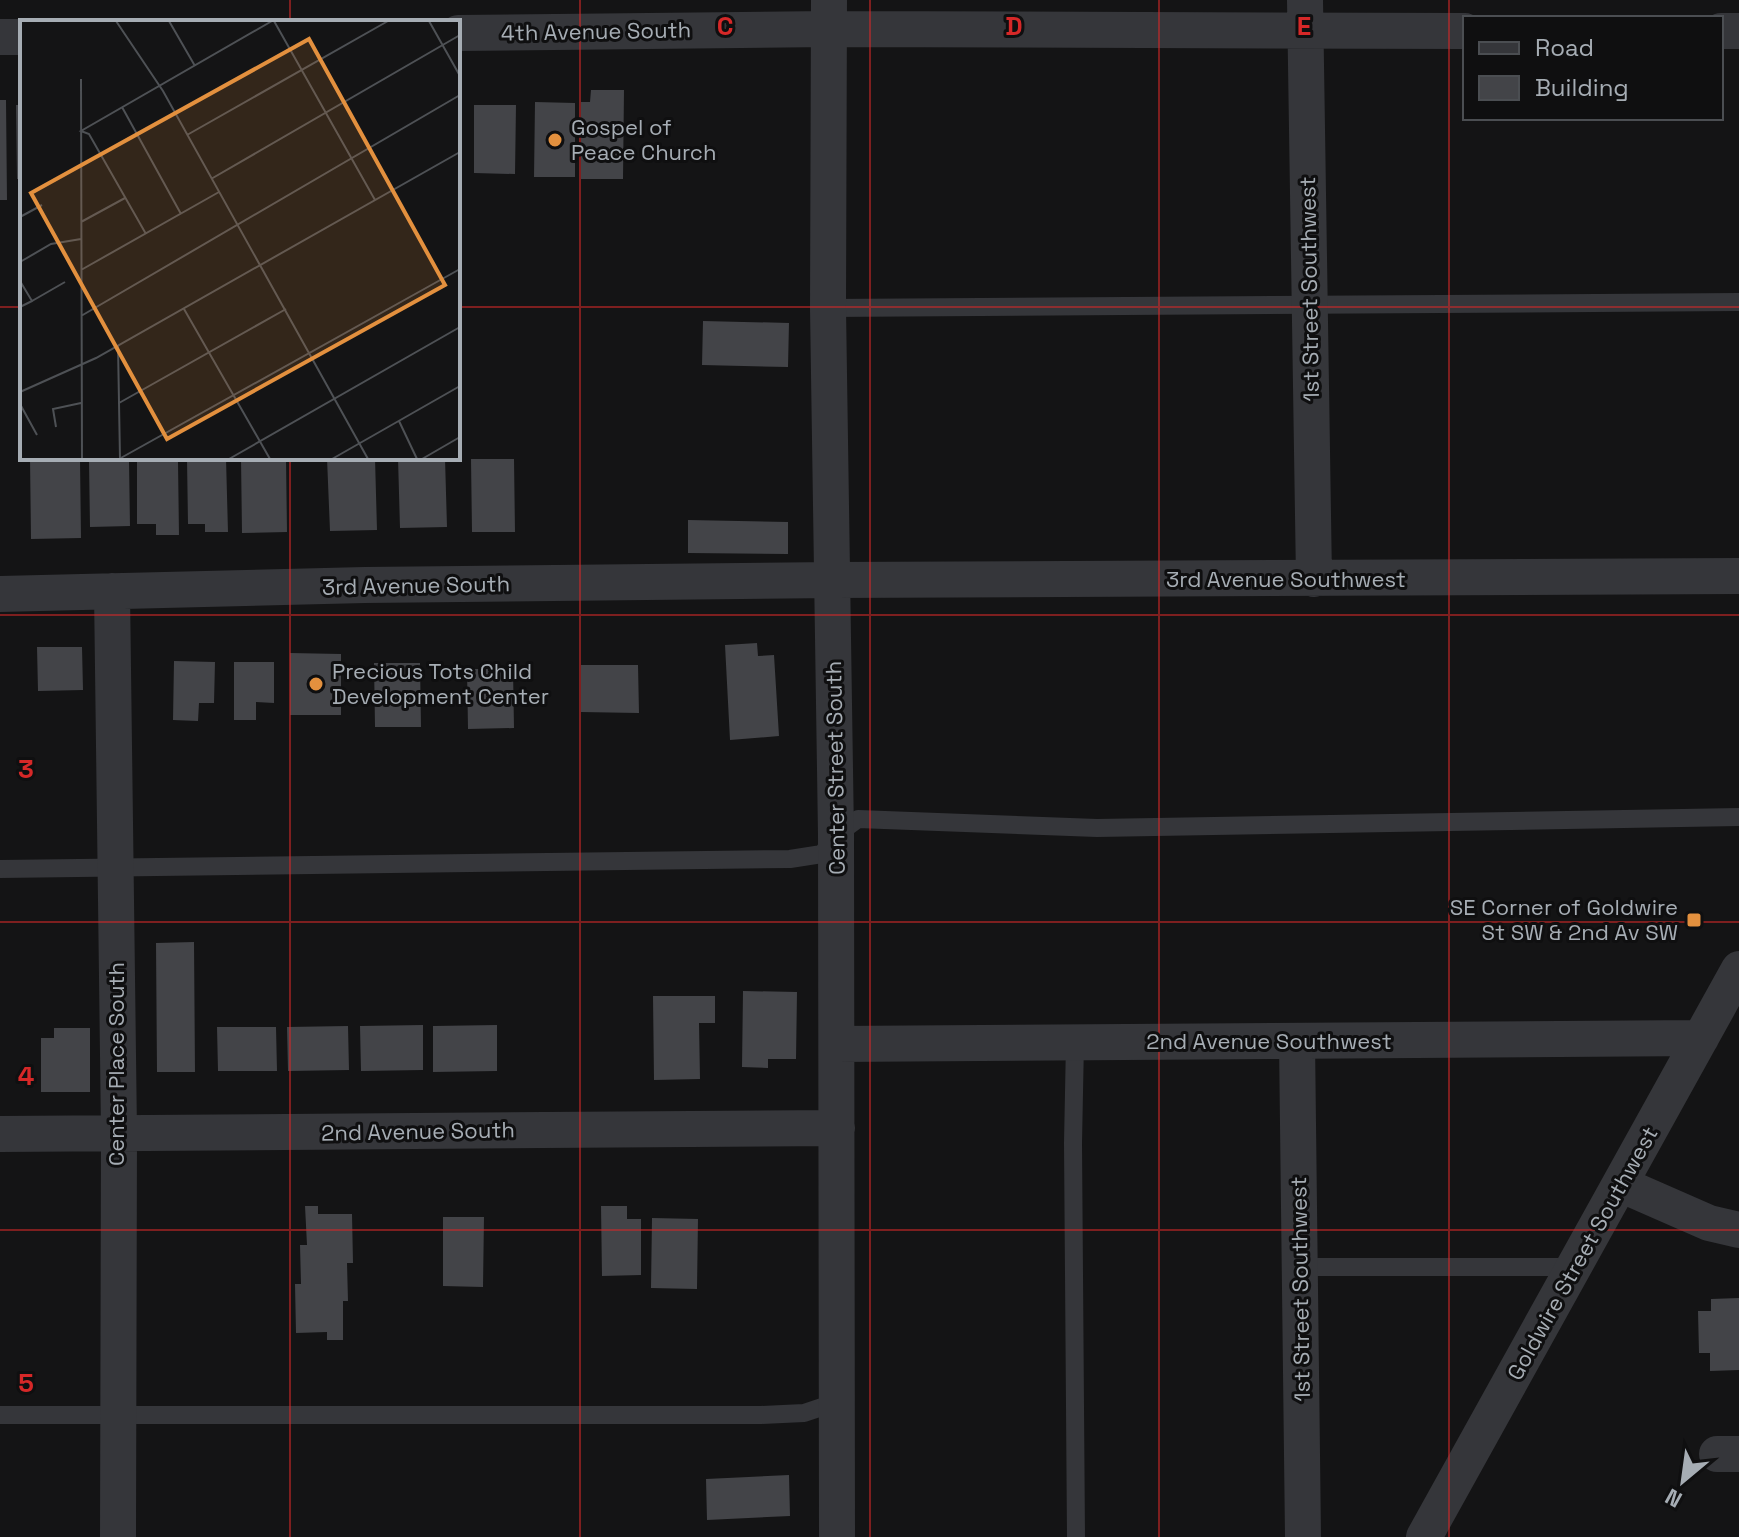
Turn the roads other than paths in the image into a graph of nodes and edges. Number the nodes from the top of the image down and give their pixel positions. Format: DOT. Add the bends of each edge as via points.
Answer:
graph roads {
  1 [pos="829,15"];
  2 [pos="1305,16"];
  3 [pos="1463,31"];
  4 [pos="460,33"];
  5 [pos="1739,302"];
  6 [pos="1309,305"];
  7 [pos="828,308"];
  8 [pos="1735,569"];
  9 [pos="1314,579"];
  10 [pos="833,580"];
  11 [pos="112,591"];
  12 [pos="0,594"];
  13 [pos="1739,817"];
  14 [pos="836,835"];
  15 [pos="0,869"];
  16 [pos="114,869"];
  17 [pos="1739,969"];
  18 [pos="1701,1038"];
  19 [pos="1297,1041"];
  20 [pos="1075,1042"];
  21 [pos="837,1044"];
  22 [pos="837,1128"];
  23 [pos="119,1132"];
  24 [pos="0,1134"];
  25 [pos="1620,1184"];
  26 [pos="1739,1230"];
  27 [pos="1300,1267"];
  28 [pos="1575,1267"];
  29 [pos="837,1402"];
  30 [pos="0,1415"];
  31 [pos="118,1415"];
  32 [pos="118,1537"];
  33 [pos="837,1537"];
  34 [pos="1076,1537"];
  35 [pos="1303,1537"];
  36 [pos="1424,1537"];
  1 -- 2 [label="street, 4th Avenue South"];
  1 -- 4 [label="street, 4th Avenue South"];
  1 -- 7 [label="street, Center Street South"];
  2 -- 3 [label="street, 4th Avenue South"];
  2 -- 6 [label="street, 1st Street Southwest"];
  5 -- 6 [label="lane"];
  6 -- 7 [label="lane"];
  6 -- 9 [label="street, 1st Street Southwest"];
  7 -- 10 [label="street, Center Street South"];
  8 -- 9 [label="street, 3rd Avenue Southwest"];
  9 -- 10 [label="street, 3rd Avenue Southwest"];
  10 -- 11 [label="street, 3rd Avenue South"];
  10 -- 14 [label="street, Center Street South"];
  11 -- 12 [label="street, 3rd Avenue South"];
  11 -- 16 [label="street, Center Place South"];
  13 -- 14 [label="lane" via="1097,828 858,819"];
  14 -- 16 [label="lane" via="822,854 790,859"];
  14 -- 21 [label="street, Center Street South"];
  15 -- 16 [label="lane"];
  16 -- 23 [label="street, Center Place South"];
  17 -- 18 [label="street, Goldwire Street Southwest"];
  18 -- 19 [label="street, 2nd Avenue Southwest"];
  18 -- 25 [label="street, Goldwire Street Southwest"];
  19 -- 20 [label="street, 2nd Avenue Southwest"];
  19 -- 27 [label="street, 1st Street Southwest"];
  20 -- 21 [label="street, 2nd Avenue Southwest"];
  20 -- 34 [label="lane"];
  21 -- 22 [label="street, Center Street South"];
  22 -- 23 [label="street, 2nd Avenue South"];
  22 -- 29 [label="street, Center Street South"];
  23 -- 24 [label="street, 2nd Avenue South"];
  23 -- 31 [label="street, Center Place South"];
  25 -- 26 [label="street" via="1709,1223"];
  25 -- 28 [label="street, Goldwire Street Southwest"];
  27 -- 28 [label="lane"];
  27 -- 35 [label="street, 1st Street Southwest"];
  28 -- 36 [label="street, Goldwire Street Southwest"];
  29 -- 31 [label="lane" via="804,1413 761,1415"];
  29 -- 33 [label="street, Center Street South"];
  30 -- 31 [label="lane"];
  31 -- 32 [label="street, Center Place South"];
}
